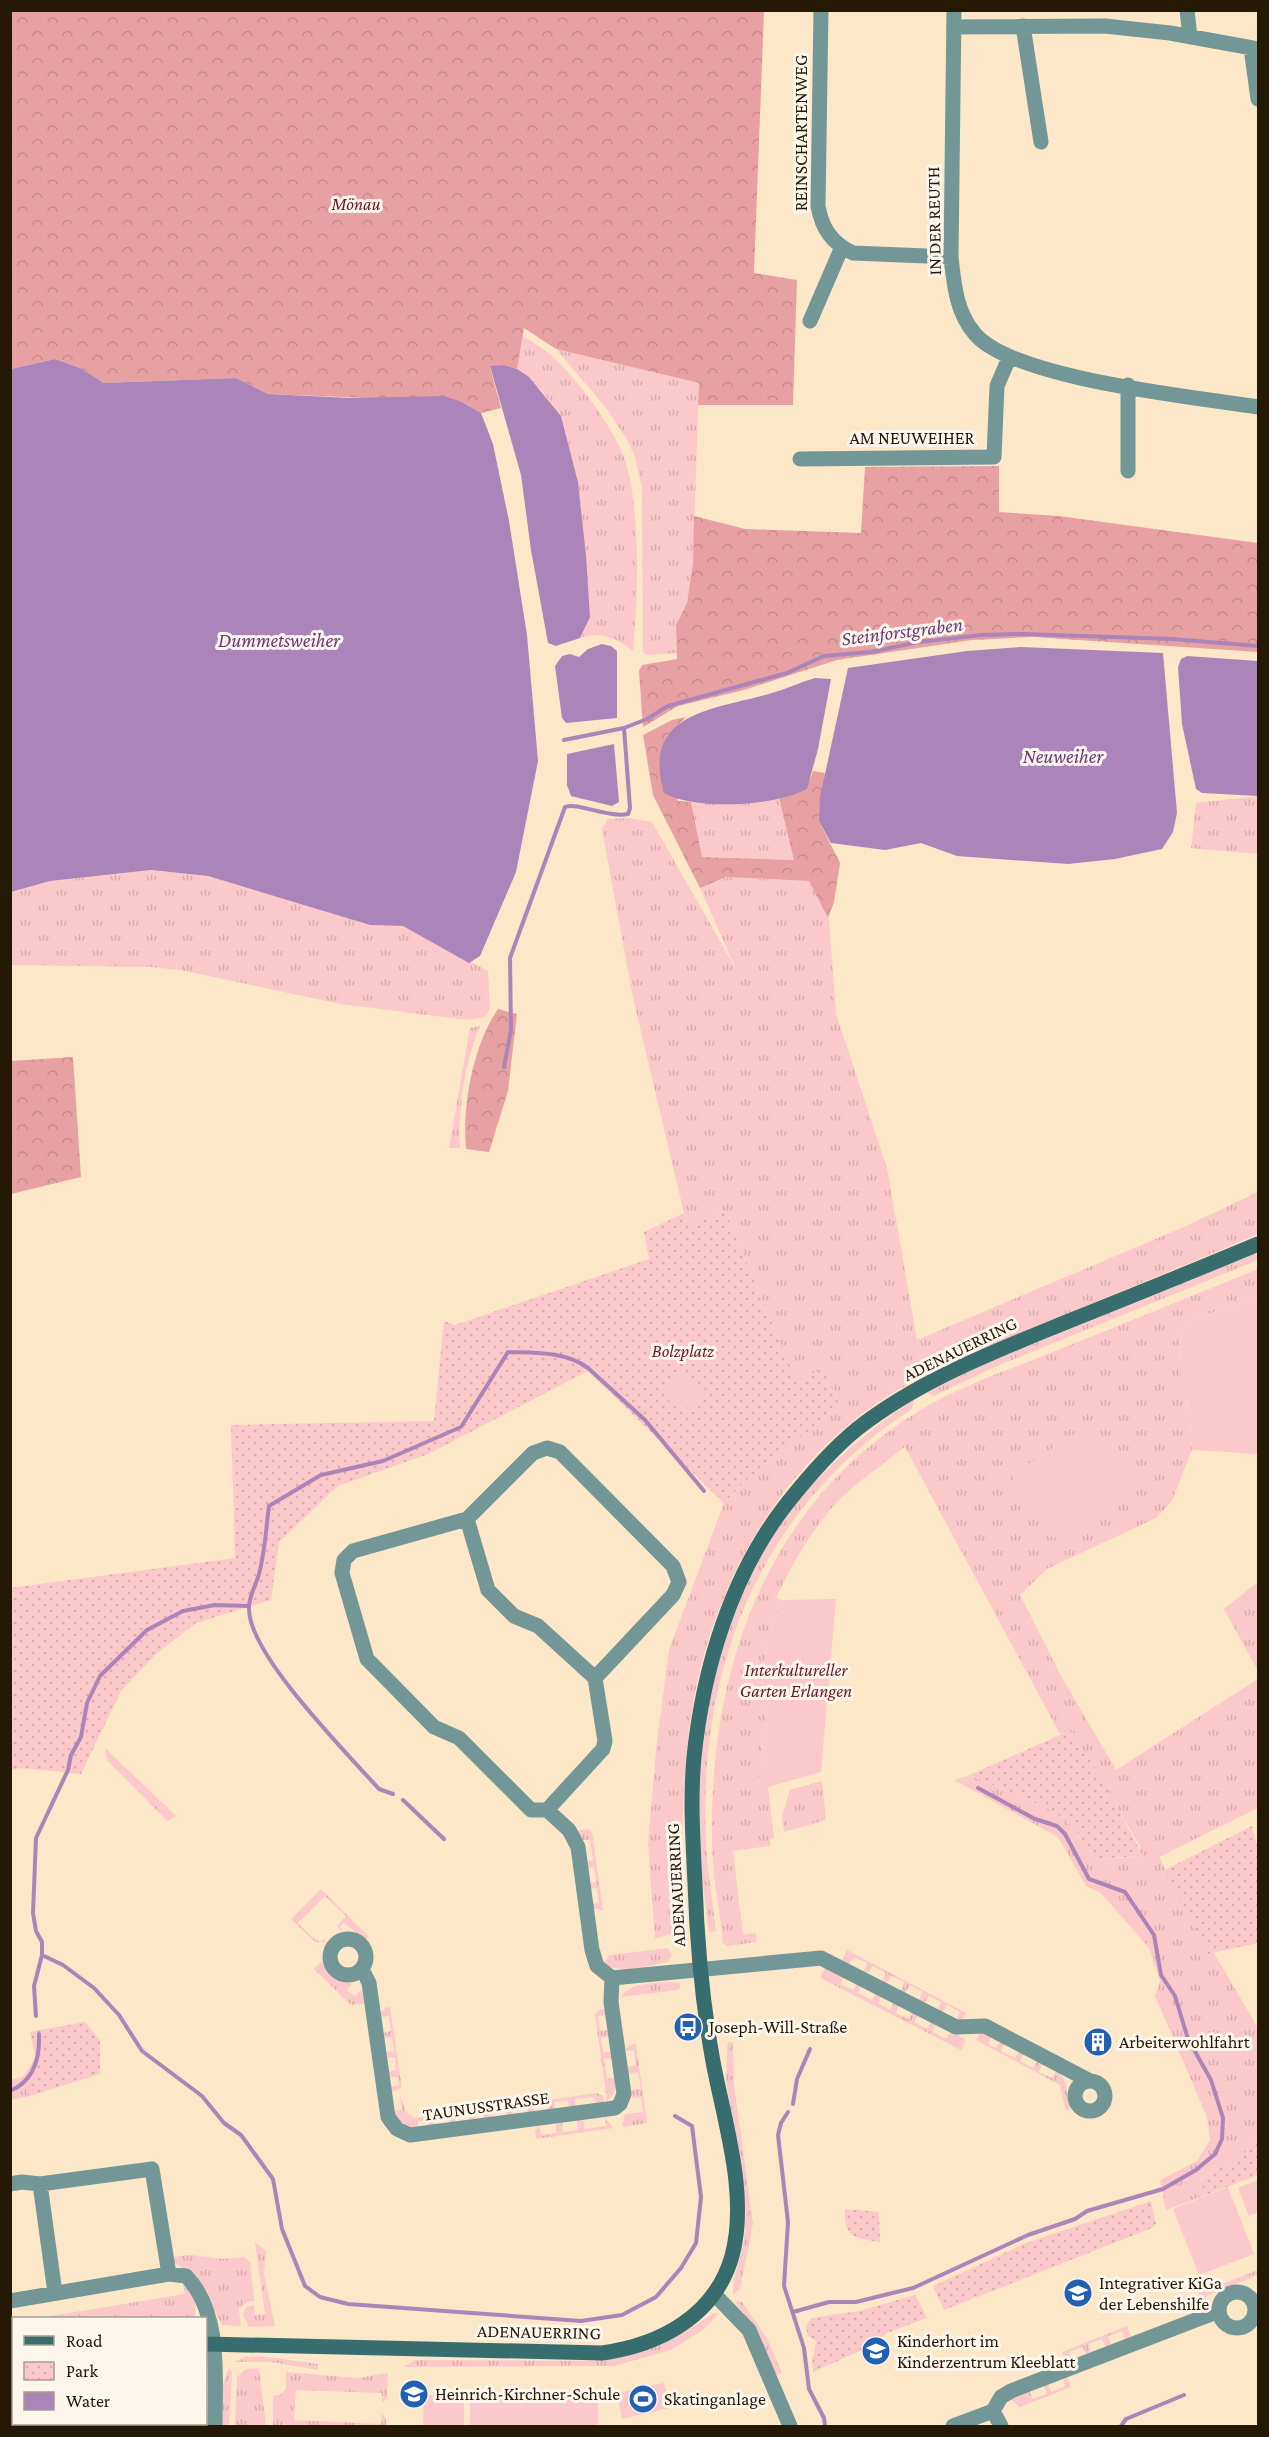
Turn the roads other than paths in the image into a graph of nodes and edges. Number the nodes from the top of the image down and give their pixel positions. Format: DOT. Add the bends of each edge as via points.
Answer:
graph roads {
  1 [pos="821,10"];
  2 [pos="954,10"];
  3 [pos="1187,10"];
  4 [pos="1023,26"];
  5 [pos="954,27"];
  6 [pos="1190,37"];
  7 [pos="1255,48"];
  8 [pos="1258,99"];
  9 [pos="1041,142"];
  10 [pos="842,247"];
  11 [pos="951,257"];
  12 [pos="810,321"];
  13 [pos="1009,358"];
  14 [pos="1128,385"];
  15 [pos="1258,408"];
  16 [pos="800,459"];
  17 [pos="1128,471"];
  18 [pos="1258,1244"];
  19 [pos="467,1519"];
  20 [pos="595,1678"];
  21 [pos="547,1810"];
  22 [pos="700,1968"];
  23 [pos="362,1969"];
  24 [pos="612,1978"];
  25 [pos="1090,2081"];
  26 [pos="10,2184"];
  27 [pos="40,2184"];
  28 [pos="169,2274"];
  29 [pos="55,2293"];
  30 [pos="715,2295"];
  31 [pos="10,2301"];
  32 [pos="1219,2311"];
  33 [pos="209,2344"];
  34 [pos="993,2411"];
  35 [pos="215,2427"];
  36 [pos="790,2427"];
  37 [pos="953,2427"];
  38 [pos="1001,2427"];
  1 -- 10 [label="street, REINSCHARTENWEG" via="818,206 825,229"];
  2 -- 5 [label="street, IN DER REUTH"];
  3 -- 6 [label="street"];
  4 -- 5 [label="street"];
  4 -- 6 [label="street" via="1105,26"];
  4 -- 9 [label="street"];
  5 -- 11 [label="street, IN DER REUTH"];
  6 -- 7 [label="street"];
  7 -- 8 [label="street"];
  10 -- 11 [label="street" via="865,255"];
  10 -- 12 [label="street"];
  11 -- 13 [label="street, IN DER REUTH" via="962,314 990,348"];
  13 -- 14 [label="street, IN DER REUTH" via="1059,373"];
  13 -- 16 [label="street, AM NEUWEIHER" via="997,386 994,458"];
  14 -- 15 [label="street, IN DER REUTH"];
  14 -- 17 [label="street"];
  18 -- 22 [label="main road, ADENAUERRING" via="1018,1342 918,1389 857,1430 821,1463 784,1507 743,1574 719,1637 704,1694 694,1758 692,1809"];
  19 -- 20 [label="street" via="488,1590 514,1616 538,1626"];
  19 -- 20 [label="street" via="533,1453 554,1448 673,1566 679,1582 673,1595"];
  19 -- 21 [label="street" via="353,1551 344,1560 342,1573 367,1659 434,1727 459,1738 531,1810"];
  20 -- 21 [label="street" via="603,1749"];
  21 -- 24 [label="street" via="574,1839 592,1950 597,1966"];
  22 -- 24 [label="street"];
  22 -- 25 [label="street" via="821,1958 956,2027 985,2026"];
  22 -- 30 [label="main road, ADENAUERRING" via="736,2210 732,2254"];
  23 -- 24 [label="street, TAUNUSSTRASSE" via="369,1983 388,2116 397,2129 410,2135 615,2108 624,2094 611,2002"];
  26 -- 27 [label="street"];
  27 -- 28 [label="street" via="152,2169"];
  27 -- 29 [label="street"];
  28 -- 29 [label="street"];
  28 -- 33 [label="street" via="186,2276 194,2284 209,2318"];
  29 -- 31 [label="street"];
  30 -- 33 [label="main road, ADENAUERRING" via="666,2335 602,2353"];
  30 -- 36 [label="street" via="749,2330"];
  32 -- 34 [label="street" via="1011,2391 1001,2397"];
  33 -- 35 [label="street" via="215,2367"];
  34 -- 37 [label="street"];
  34 -- 38 [label="street"];
}
